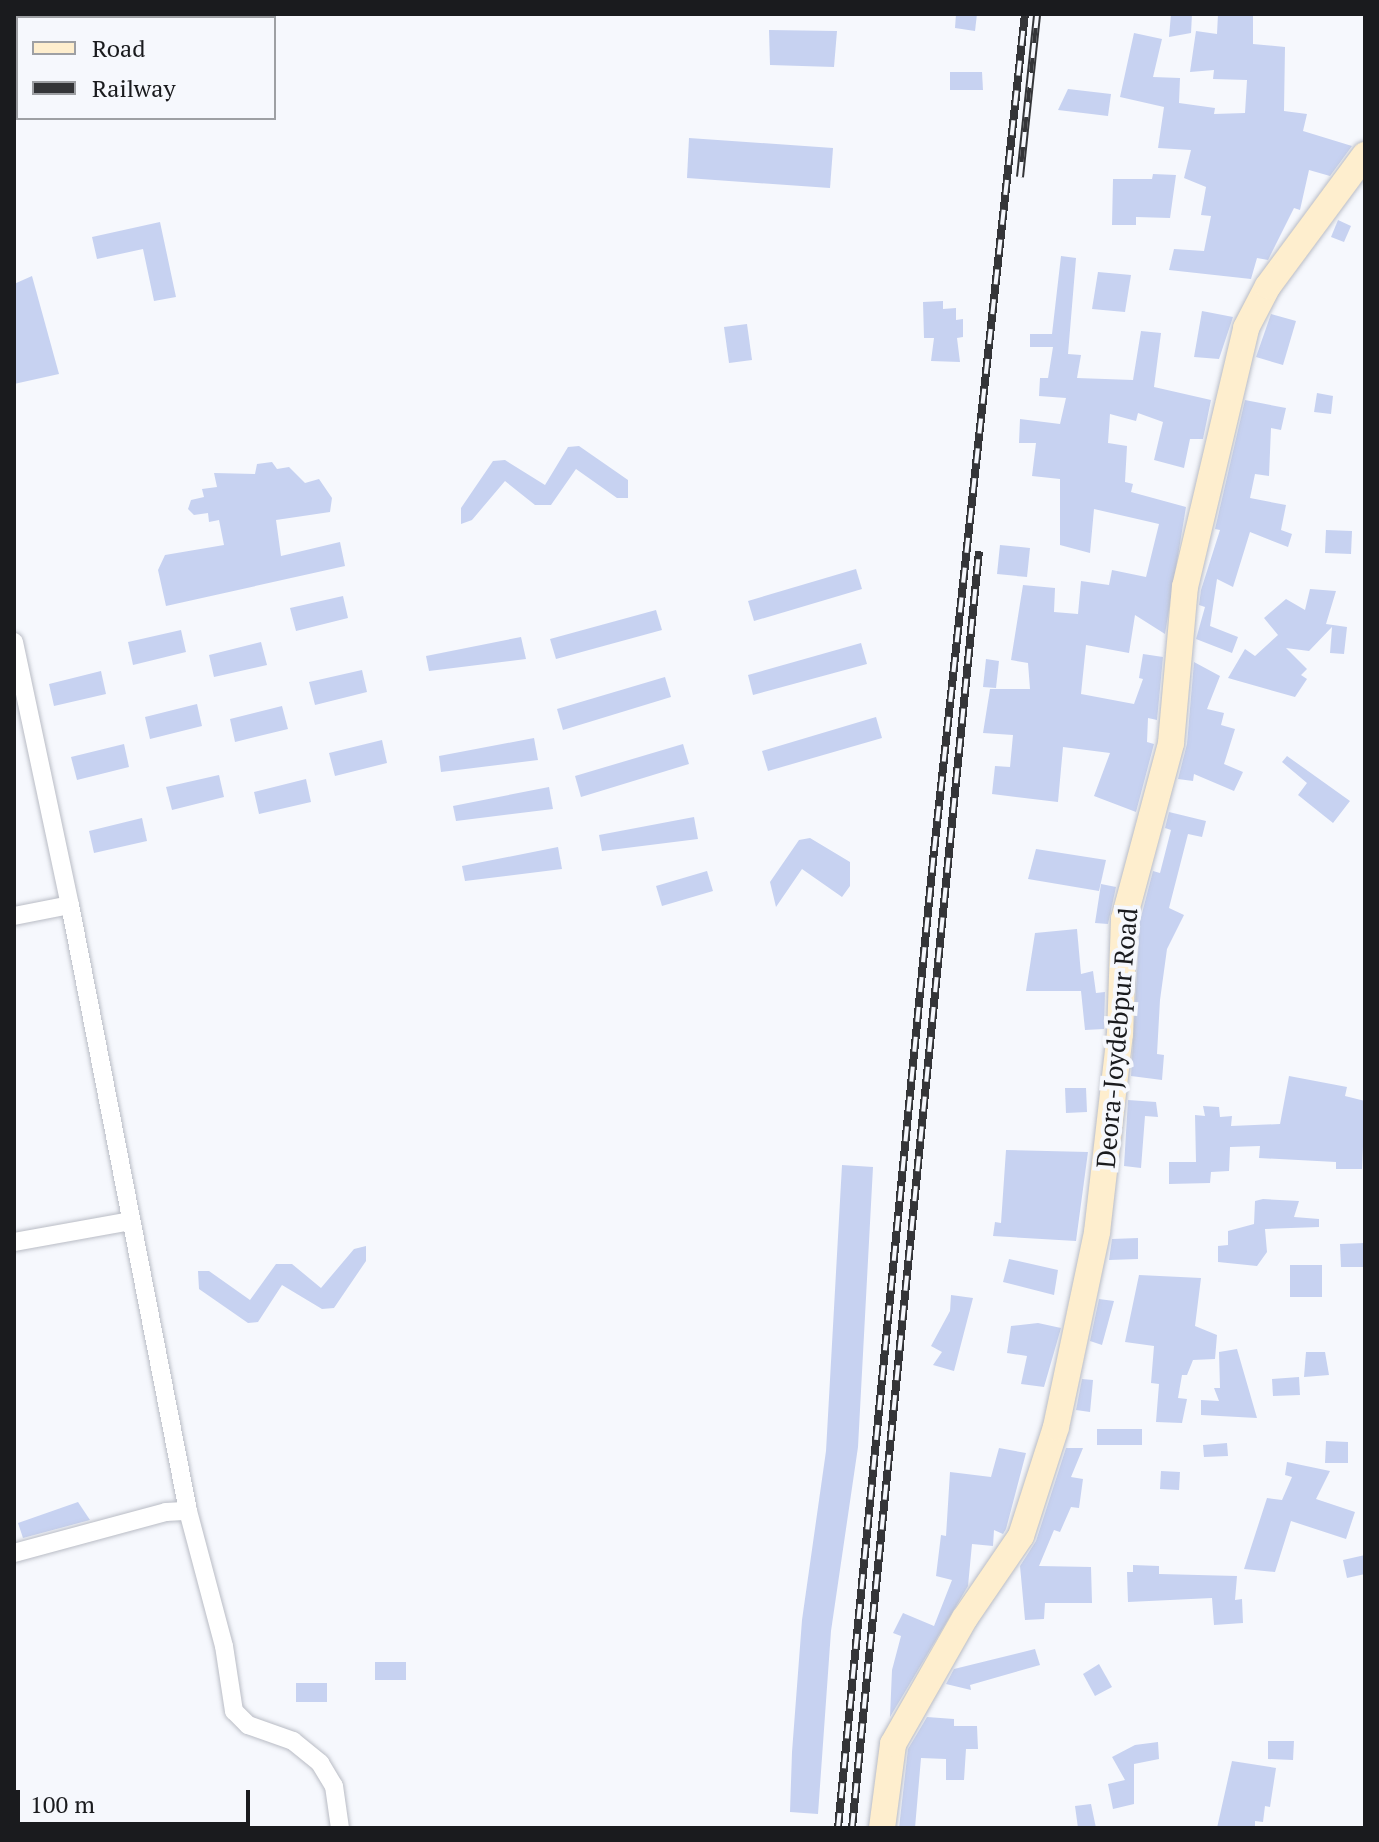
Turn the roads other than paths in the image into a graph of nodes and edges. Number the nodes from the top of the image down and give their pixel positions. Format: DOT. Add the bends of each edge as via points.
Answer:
graph roads {
  1 [pos="1365,155"];
  2 [pos="14,642"];
  3 [pos="70,905"];
  4 [pos="14,916"];
  5 [pos="131,1221"];
  6 [pos="14,1242"];
  7 [pos="188,1511"];
  8 [pos="14,1553"];
  9 [pos="340,1828"];
  10 [pos="882,1828"];
  1 -- 10 [label="street, Deora-Joydebpur Road" via="1268,286 1243,337 1185,587 1171,743 1124,919 1120,1034 1102,1192 1056,1427 1021,1536 965,1618 893,1744"];
  2 -- 3 [label="street"];
  3 -- 4 [label="street"];
  3 -- 5 [label="street"];
  5 -- 6 [label="street"];
  5 -- 7 [label="street"];
  7 -- 8 [label="street" via="166,1512"];
  7 -- 9 [label="street" via="224,1646 234,1711 248,1725 306,1749 320,1763 334,1786"];
}
